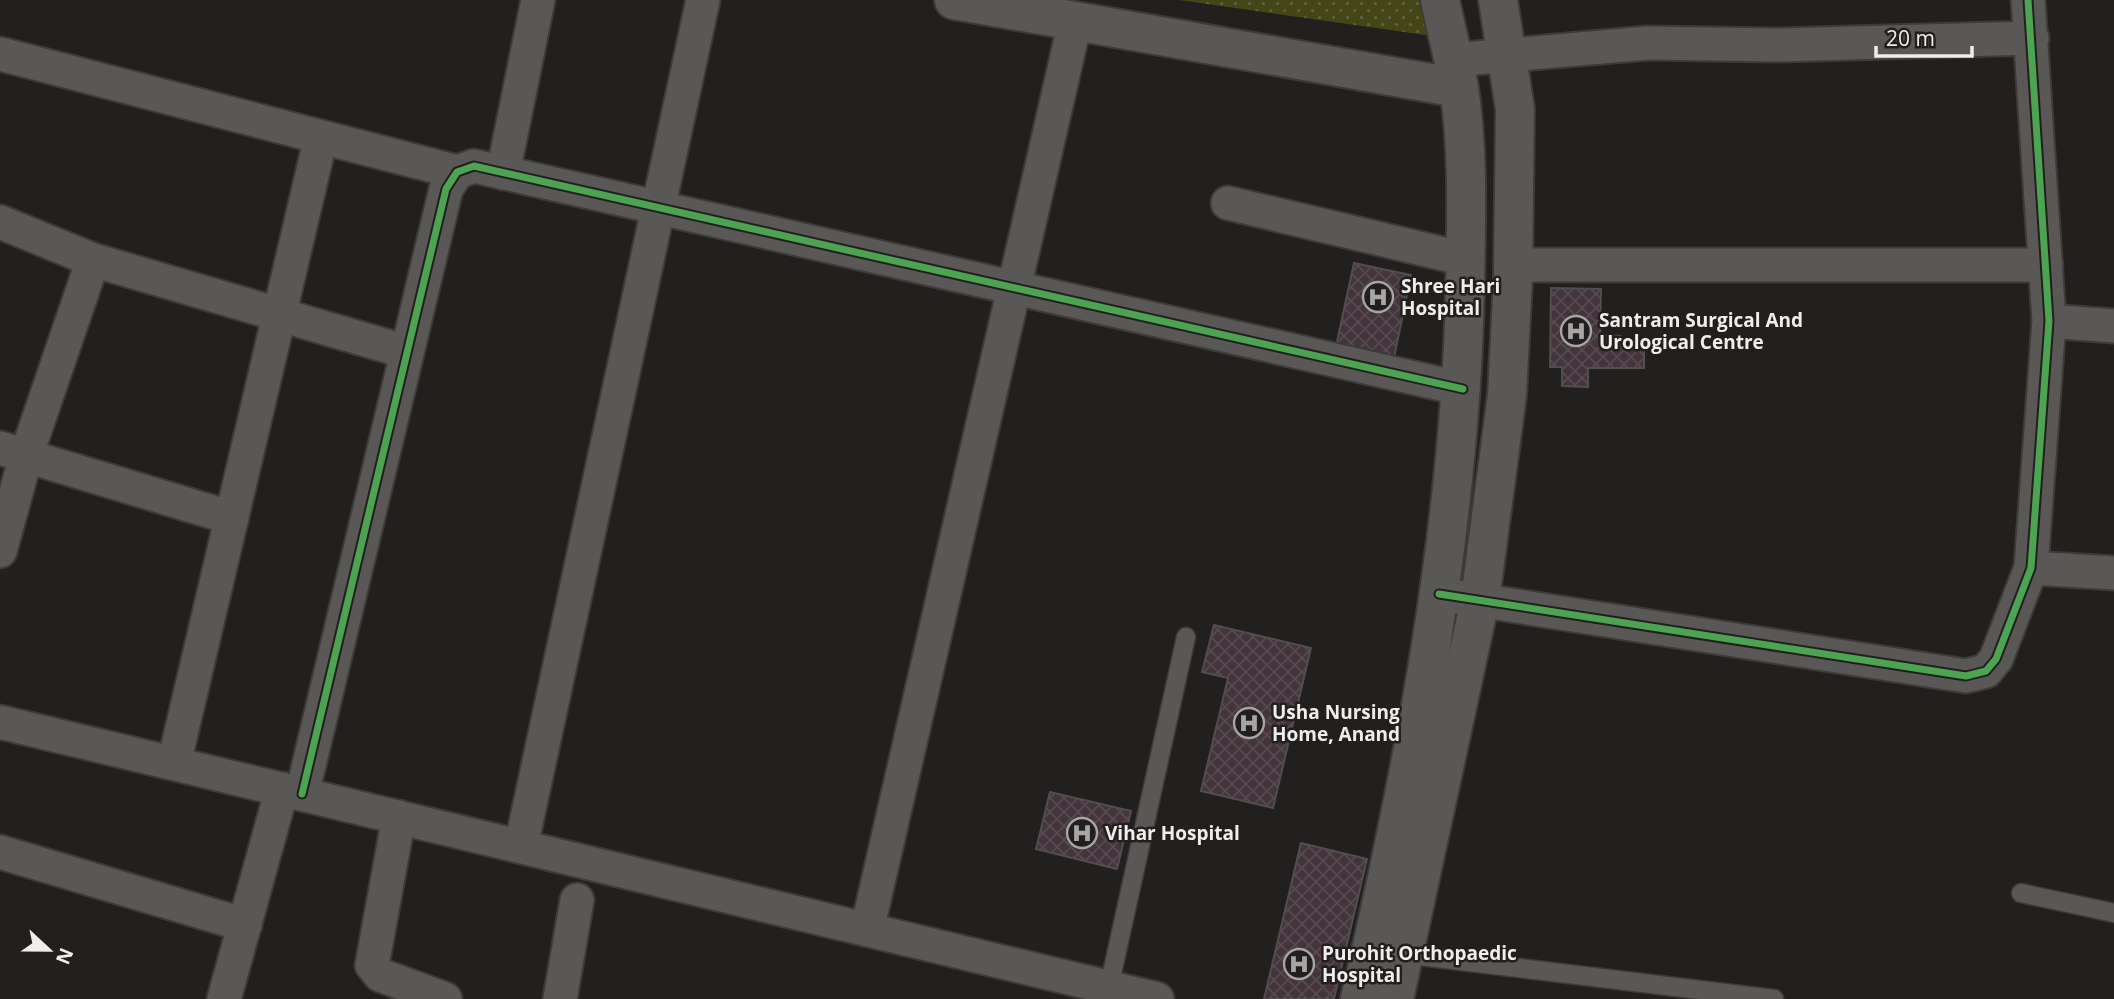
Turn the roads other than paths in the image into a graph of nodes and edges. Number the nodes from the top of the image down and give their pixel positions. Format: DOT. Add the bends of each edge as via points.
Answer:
graph roads {
  1 [pos="538,0"];
  2 [pos="703,0"];
  3 [pos="954,0"];
  4 [pos="1440,0"];
  5 [pos="1498,0"];
  6 [pos="2028,0"];
  7 [pos="1075,22"];
  8 [pos="2032,38"];
  9 [pos="0,54"];
  10 [pos="1509,57"];
  11 [pos="1455,74"];
  12 [pos="321,137"];
  13 [pos="457,172"];
  14 [pos="503,173"];
  15 [pos="1228,203"];
  16 [pos="658,210"];
  17 [pos="0,222"];
  18 [pos="1465,259"];
  19 [pos="93,260"];
  20 [pos="1513,265"];
  21 [pos="2046,265"];
  22 [pos="1016,289"];
  23 [pos="280,313"];
  24 [pos="2049,321"];
  25 [pos="2114,326"];
  26 [pos="407,352"];
  27 [pos="1463,389"];
  28 [pos="13,452"];
  29 [pos="232,518"];
  30 [pos="0,551"];
  31 [pos="2031,568"];
  32 [pos="2114,573"];
  33 [pos="1439,594"];
  34 [pos="1480,600"];
  35 [pos="1185,637"];
  36 [pos="0,722"];
  37 [pos="174,763"];
  38 [pos="292,791"];
  39 [pos="399,817"];
  40 [pos="522,846"];
  41 [pos="0,852"];
  42 [pos="2021,893"];
  43 [pos="577,900"];
  44 [pos="2114,913"];
  45 [pos="245,925"];
  46 [pos="867,930"];
  47 [pos="1404,954"];
  48 [pos="1109,988"];
  49 [pos="224,999"];
  50 [pos="445,999"];
  51 [pos="560,999"];
  52 [pos="1157,999"];
  53 [pos="1360,999"];
  54 [pos="1394,999"];
  55 [pos="1774,999"];
  1 -- 14 [label="street"];
  2 -- 16 [label="street"];
  3 -- 7 [label="street"];
  4 -- 11 [label="street"];
  5 -- 10 [label="street"];
  6 -- 8 [label="street"];
  7 -- 11 [label="street"];
  7 -- 22 [label="street"];
  8 -- 10 [label="street" via="1776,45 1648,43"];
  8 -- 21 [label="street"];
  9 -- 12 [label="street"];
  10 -- 11 [label="street"];
  10 -- 20 [label="street" via="1515,109"];
  11 -- 18 [label="street" via="1466,195"];
  12 -- 13 [label="street"];
  12 -- 23 [label="street"];
  13 -- 14 [label="street" via="474,166"];
  13 -- 26 [label="street" via="446,189"];
  14 -- 16 [label="street"];
  15 -- 18 [label="street"];
  16 -- 22 [label="street"];
  16 -- 40 [label="street"];
  17 -- 19 [label="street"];
  18 -- 27 [label="street"];
  19 -- 23 [label="street"];
  19 -- 28 [label="street"];
  20 -- 21 [label="street"];
  20 -- 34 [label="street" via="1507,395"];
  21 -- 24 [label="street"];
  22 -- 27 [label="street"];
  22 -- 46 [label="street"];
  23 -- 26 [label="street"];
  23 -- 29 [label="street"];
  24 -- 25 [label="street"];
  24 -- 31 [label="street"];
  26 -- 38 [label="street"];
  27 -- 33 [label="street"];
  28 -- 29 [label="street"];
  28 -- 30 [label="street"];
  29 -- 37 [label="street"];
  31 -- 32 [label="street"];
  31 -- 34 [label="street" via="1996,659 1986,671 1966,676"];
  33 -- 34 [label="street"];
  33 -- 53 [label="street" via="1392,857"];
  34 -- 47 [label="street"];
  35 -- 48 [label="lane"];
  36 -- 37 [label="street"];
  37 -- 38 [label="street"];
  38 -- 39 [label="street"];
  38 -- 45 [label="street"];
  39 -- 40 [label="street"];
  39 -- 50 [label="street" via="372,965 380,975"];
  40 -- 46 [label="street"];
  41 -- 45 [label="street"];
  42 -- 44 [label="lane"];
  43 -- 51 [label="street"];
  45 -- 49 [label="street"];
  46 -- 48 [label="street"];
  47 -- 54 [label="street"];
  47 -- 55 [label="lane"];
  48 -- 52 [label="street"];
}
